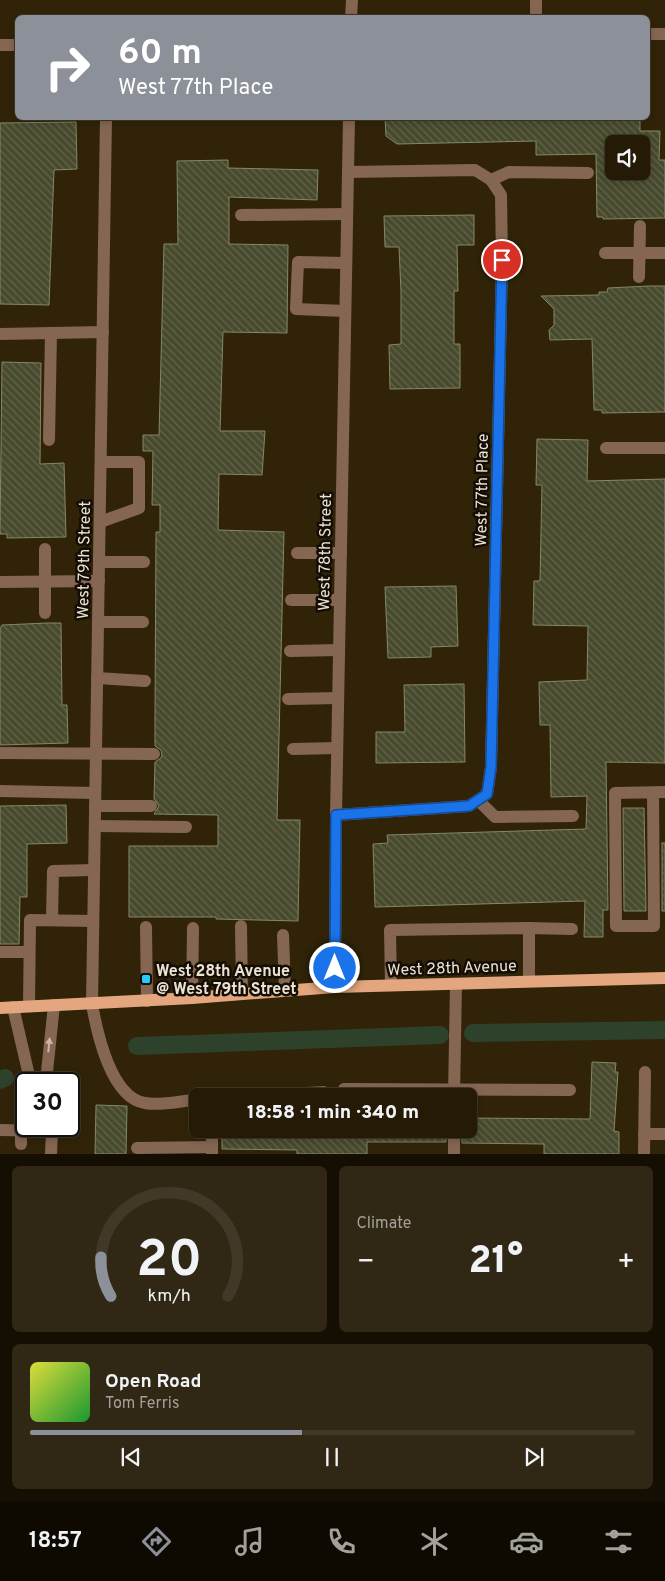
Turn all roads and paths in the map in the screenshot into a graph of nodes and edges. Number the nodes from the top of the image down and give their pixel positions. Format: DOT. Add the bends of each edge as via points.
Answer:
graph roads {
  1 [pos="352,0"];
  2 [pos="536,0"];
  3 [pos="351,15"];
  4 [pos="536,15"];
  5 [pos="650,34"];
  6 [pos="665,34"];
  7 [pos="0,45"];
  8 [pos="15,45"];
  9 [pos="106,120"];
  10 [pos="349,120"];
  11 [pos="348,172"];
  12 [pos="588,173"];
  13 [pos="491,180"];
  14 [pos="347,214"];
  15 [pos="241,215"];
  16 [pos="640,226"];
  17 [pos="605,253"];
  18 [pos="640,253"];
  19 [pos="665,253"];
  20 [pos="346,263"];
  21 [pos="639,277"];
  22 [pos="345,311"];
  23 [pos="51,332"];
  24 [pos="103,332"];
  25 [pos="0,334"];
  26 [pos="49,440"];
  27 [pos="606,448"];
  28 [pos="665,448"];
  29 [pos="101,462"];
  30 [pos="100,522"];
  31 [pos="45,549"];
  32 [pos="297,553"];
  33 [pos="341,554"];
  34 [pos="99,562"];
  35 [pos="144,562"];
  36 [pos="45,581"];
  37 [pos="99,581"];
  38 [pos="0,582"];
  39 [pos="291,600"];
  40 [pos="340,600"];
  41 [pos="45,613"];
  42 [pos="98,622"];
  43 [pos="143,622"];
  44 [pos="339,650"];
  45 [pos="290,651"];
  46 [pos="97,678"];
  47 [pos="145,681"];
  48 [pos="338,698"];
  49 [pos="288,699"];
  50 [pos="337,748"];
  51 [pos="292,749"];
  52 [pos="0,753"];
  53 [pos="96,753"];
  54 [pos="154,754"];
  55 [pos="0,791"];
  56 [pos="95,792"];
  57 [pos="659,792"];
  58 [pos="478,800"];
  59 [pos="95,806"];
  60 [pos="151,806"];
  61 [pos="336,815"];
  62 [pos="573,816"];
  63 [pos="95,826"];
  64 [pos="186,827"];
  65 [pos="94,870"];
  66 [pos="52,920"];
  67 [pos="93,921"];
  68 [pos="241,926"];
  69 [pos="146,927"];
  70 [pos="193,928"];
  71 [pos="529,928"];
  72 [pos="572,929"];
  73 [pos="283,935"];
  74 [pos="0,952"];
  75 [pos="29,952"];
  76 [pos="665,978"];
  77 [pos="529,981"];
  78 [pos="456,984"];
  79 [pos="391,985"];
  80 [pos="335,987"];
  81 [pos="285,991"];
  82 [pos="242,994"];
  83 [pos="192,998"];
  84 [pos="147,1000"];
  85 [pos="92,1004"];
  86 [pos="54,1005"];
  87 [pos="29,1006"];
  88 [pos="6,1007"];
  89 [pos="27,1072"];
  90 [pos="47,1072"];
  91 [pos="645,1072"];
  92 [pos="454,1088"];
  93 [pos="570,1090"];
  94 [pos="477,1092"];
  95 [pos="189,1101"];
  96 [pos="0,1130"];
  97 [pos="15,1130"];
  98 [pos="644,1134"];
  99 [pos="665,1134"];
  100 [pos="21,1137"];
  101 [pos="52,1137"];
  102 [pos="454,1138"];
  103 [pos="21,1144"];
  104 [pos="136,1148"];
  105 [pos="212,1150"];
  106 [pos="51,1154"];
  107 [pos="454,1154"];
  108 [pos="644,1154"];
  1 -- 3 [label="street"];
  2 -- 4 [label="street"];
  5 -- 6 [label="street"];
  7 -- 8 [label="street"];
  9 -- 24 [label="street, West 79th Street"];
  10 -- 11 [label="street, West 78th Street"];
  11 -- 13 [label="street" via="474,170"];
  11 -- 14 [label="street, West 78th Street"];
  12 -- 13 [label="street" via="509,172"];
  13 -- 58 [label="street, West 77th Place" via="501,195 502,270 491,767 487,794"];
  14 -- 15 [label="street"];
  14 -- 20 [label="street, West 78th Street"];
  16 -- 18 [label="street"];
  17 -- 18 [label="street"];
  18 -- 19 [label="street"];
  18 -- 21 [label="street"];
  20 -- 22 [label="street, West 78th Street"];
  20 -- 22 [label="street" via="298,262 296,309"];
  22 -- 33 [label="street, West 78th Street"];
  23 -- 24 [label="street"];
  23 -- 25 [label="street"];
  23 -- 26 [label="street"];
  24 -- 29 [label="street, West 79th Street"];
  27 -- 28 [label="street"];
  29 -- 30 [label="street, West 79th Street"];
  29 -- 30 [label="street" via="139,462 139,508"];
  30 -- 34 [label="street, West 79th Street"];
  31 -- 36 [label="street"];
  32 -- 33 [label="street"];
  33 -- 40 [label="street, West 78th Street"];
  34 -- 35 [label="street"];
  34 -- 37 [label="street, West 79th Street"];
  36 -- 37 [label="street"];
  36 -- 38 [label="street"];
  36 -- 41 [label="street"];
  37 -- 42 [label="street, West 79th Street"];
  39 -- 40 [label="street"];
  40 -- 44 [label="street, West 78th Street"];
  42 -- 43 [label="street"];
  42 -- 46 [label="street, West 79th Street"];
  44 -- 45 [label="street"];
  44 -- 48 [label="street, West 78th Street"];
  46 -- 47 [label="street"];
  46 -- 53 [label="street, West 79th Street"];
  48 -- 49 [label="street"];
  48 -- 50 [label="street, West 78th Street"];
  50 -- 51 [label="street"];
  50 -- 61 [label="street, West 78th Street"];
  52 -- 53 [label="street"];
  53 -- 54 [label="street"];
  53 -- 56 [label="street, West 79th Street"];
  55 -- 56 [label="street"];
  56 -- 59 [label="street, West 79th Street"];
  57 -- 57 [label="street" via="615,793 616,926 654,926"];
  58 -- 61 [label="street" via="469,806"];
  58 -- 62 [label="street" via="495,816"];
  59 -- 60 [label="street"];
  59 -- 63 [label="street, West 79th Street"];
  61 -- 80 [label="street, West 78th Street"];
  63 -- 64 [label="street"];
  63 -- 65 [label="street, West 79th Street"];
  65 -- 66 [label="street" via="53,871"];
  65 -- 67 [label="street, West 79th Street"];
  66 -- 67 [label="street"];
  66 -- 75 [label="street" via="30,920"];
  67 -- 85 [label="street, West 79th Street"];
  68 -- 82 [label="street"];
  69 -- 84 [label="street"];
  70 -- 83 [label="street"];
  71 -- 72 [label="street"];
  71 -- 77 [label="street"];
  71 -- 79 [label="street" via="390,930"];
  73 -- 81 [label="street"];
  74 -- 75 [label="street"];
  75 -- 87 [label="street"];
  76 -- 77 [label="main road, West 28th Avenue"];
  77 -- 78 [label="main road, West 28th Avenue"];
  78 -- 79 [label="main road, West 28th Avenue"];
  78 -- 92 [label="street"];
  79 -- 80 [label="main road, West 28th Avenue"];
  80 -- 81 [label="main road, West 28th Avenue"];
  81 -- 82 [label="main road, West 28th Avenue"];
  82 -- 83 [label="main road, West 28th Avenue"];
  83 -- 84 [label="main road, West 28th Avenue"];
  84 -- 85 [label="main road, West 28th Avenue"];
  85 -- 86 [label="main road, West 28th Avenue"];
  85 -- 95 [label="street, West 79th Street" via="98,1034 119,1087 132,1098 145,1103"];
  86 -- 87 [label="main road, West 28th Avenue"];
  90 -- 86 [label="street, one-way"];
  87 -- 88 [label="main road, West 28th Avenue"];
  88 -- 89 [label="street"];
  91 -- 98 [label="street"];
  93 -- 94 [label="street"];
  96 -- 97 [label="street"];
  98 -- 99 [label="street"];
  98 -- 108 [label="street"];
  100 -- 103 [label="street"];
  101 -- 106 [label="street"];
  102 -- 107 [label="street"];
  104 -- 105 [label="street"];
}
